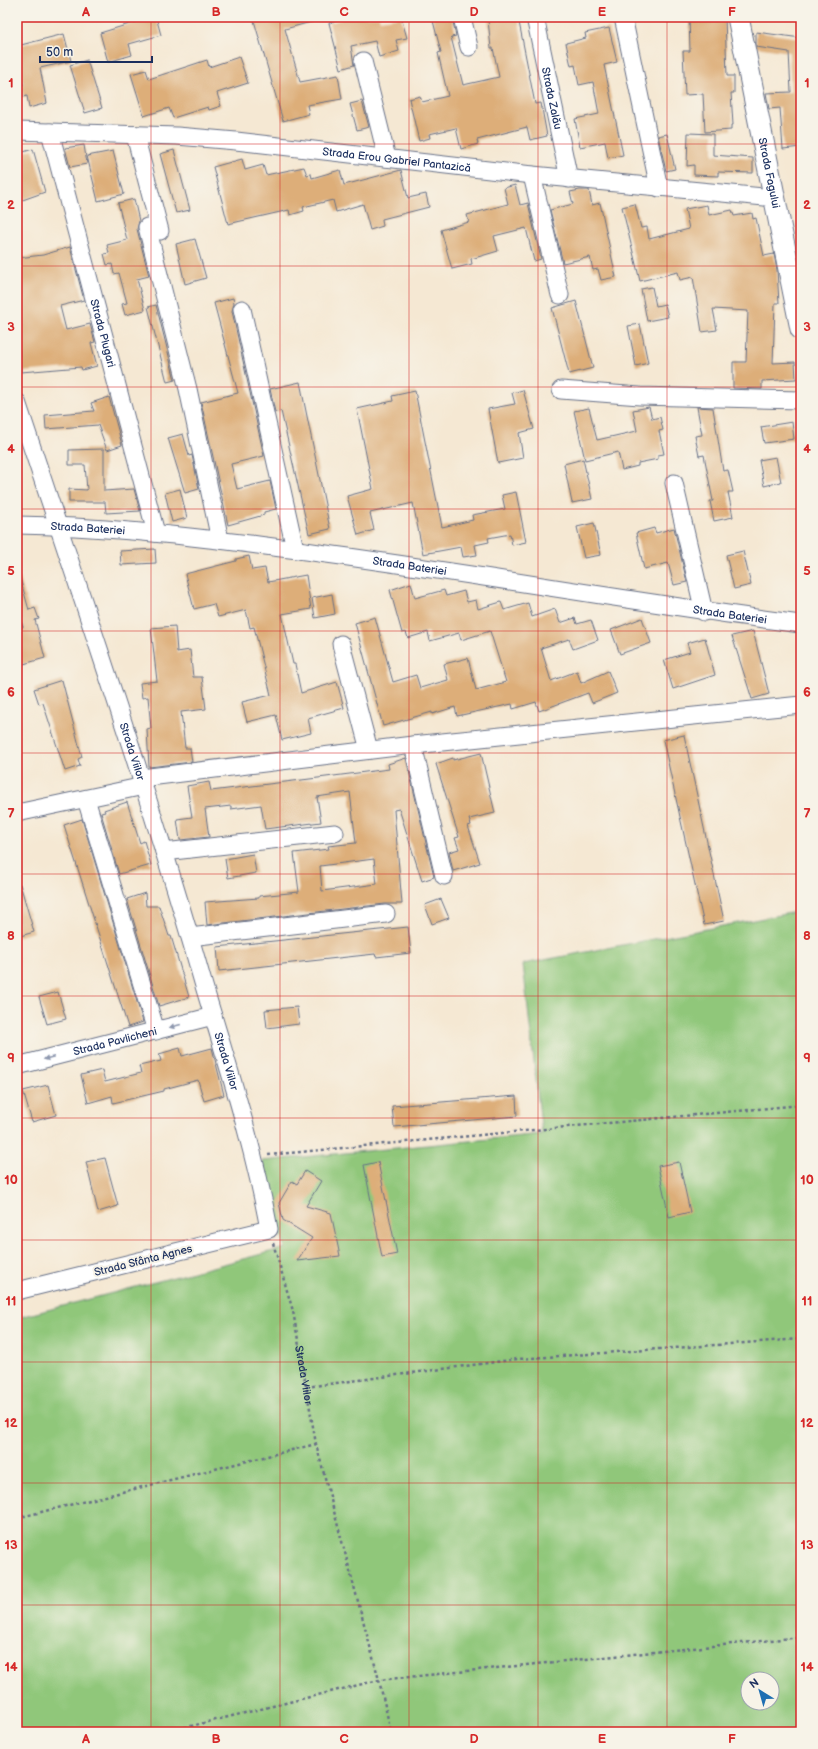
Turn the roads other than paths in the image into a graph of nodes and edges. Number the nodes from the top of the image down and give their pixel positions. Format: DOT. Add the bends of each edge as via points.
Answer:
graph roads {
  1 [pos="462,17"];
  2 [pos="535,17"];
  3 [pos="623,17"];
  4 [pos="738,17"];
  5 [pos="469,47"];
  6 [pos="363,61"];
  7 [pos="17,130"];
  8 [pos="50,132"];
  9 [pos="135,135"];
  10 [pos="387,158"];
  11 [pos="532,175"];
  12 [pos="569,179"];
  13 [pos="659,188"];
  14 [pos="775,198"];
  15 [pos="560,295"];
  16 [pos="242,309"];
  17 [pos="801,329"];
  18 [pos="561,390"];
  19 [pos="801,400"];
  20 [pos="17,402"];
  21 [pos="674,483"];
  22 [pos="17,525"];
  23 [pos="58,526"];
  24 [pos="156,533"];
  25 [pos="220,540"];
  26 [pos="295,550"];
  27 [pos="704,612"];
  28 [pos="801,624"];
  29 [pos="341,644"];
  30 [pos="801,705"];
  31 [pos="413,745"];
  32 [pos="369,750"];
  33 [pos="142,782"];
  34 [pos="86,799"];
  35 [pos="17,813"];
  36 [pos="335,833"];
  37 [pos="164,852"];
  38 [pos="444,876"];
  39 [pos="386,914"];
  40 [pos="190,937"];
  41 [pos="213,1016"];
  42 [pos="156,1031"];
  43 [pos="17,1066"];
  44 [pos="268,1229"];
  45 [pos="17,1291"];
  1 -- 5 [label="street"];
  2 -- 12 [label="street, Strada Zalău"];
  3 -- 13 [label="street"];
  4 -- 14 [label="street, Strada Fagului"];
  6 -- 10 [label="street"];
  7 -- 8 [label="street, Strada Erou Gabriel Pantazică"];
  8 -- 9 [label="street, Strada Erou Gabriel Pantazică"];
  8 -- 24 [label="street, Strada Plugari"];
  9 -- 10 [label="street, Strada Erou Gabriel Pantazică" via="236,141"];
  9 -- 25 [label="street"];
  10 -- 11 [label="street, Strada Erou Gabriel Pantazică"];
  11 -- 12 [label="street, Strada Erou Gabriel Pantazică"];
  11 -- 15 [label="street"];
  12 -- 13 [label="street, Strada Erou Gabriel Pantazică"];
  13 -- 14 [label="street, Strada Erou Gabriel Pantazică"];
  14 -- 17 [label="street, Strada Fagului"];
  16 -- 26 [label="street"];
  18 -- 19 [label="street" via="640,396"];
  20 -- 23 [label="street, Strada Viilor"];
  21 -- 27 [label="street"];
  22 -- 23 [label="street, Strada Bateriei"];
  23 -- 24 [label="street, Strada Bateriei"];
  23 -- 33 [label="street, Strada Viilor"];
  24 -- 25 [label="street, Strada Bateriei"];
  25 -- 26 [label="street, Strada Bateriei"];
  26 -- 27 [label="street, Strada Bateriei"];
  27 -- 28 [label="street, Strada Bateriei"];
  29 -- 32 [label="street"];
  30 -- 31 [label="street"];
  31 -- 32 [label="street"];
  31 -- 38 [label="street"];
  32 -- 33 [label="street"];
  33 -- 34 [label="street"];
  33 -- 37 [label="street, Strada Viilor"];
  34 -- 35 [label="street"];
  34 -- 42 [label="street"];
  36 -- 37 [label="street"];
  37 -- 40 [label="street, Strada Viilor"];
  39 -- 40 [label="street"];
  40 -- 41 [label="street, Strada Viilor"];
  41 -- 42 [label="street, Strada Pavlicheni, one-way"];
  41 -- 44 [label="street, Strada Viilor" via="253,1157"];
  42 -- 43 [label="street, Strada Pavlicheni, one-way"];
  44 -- 45 [label="street, Strada Sfânta Agnes"];
}
